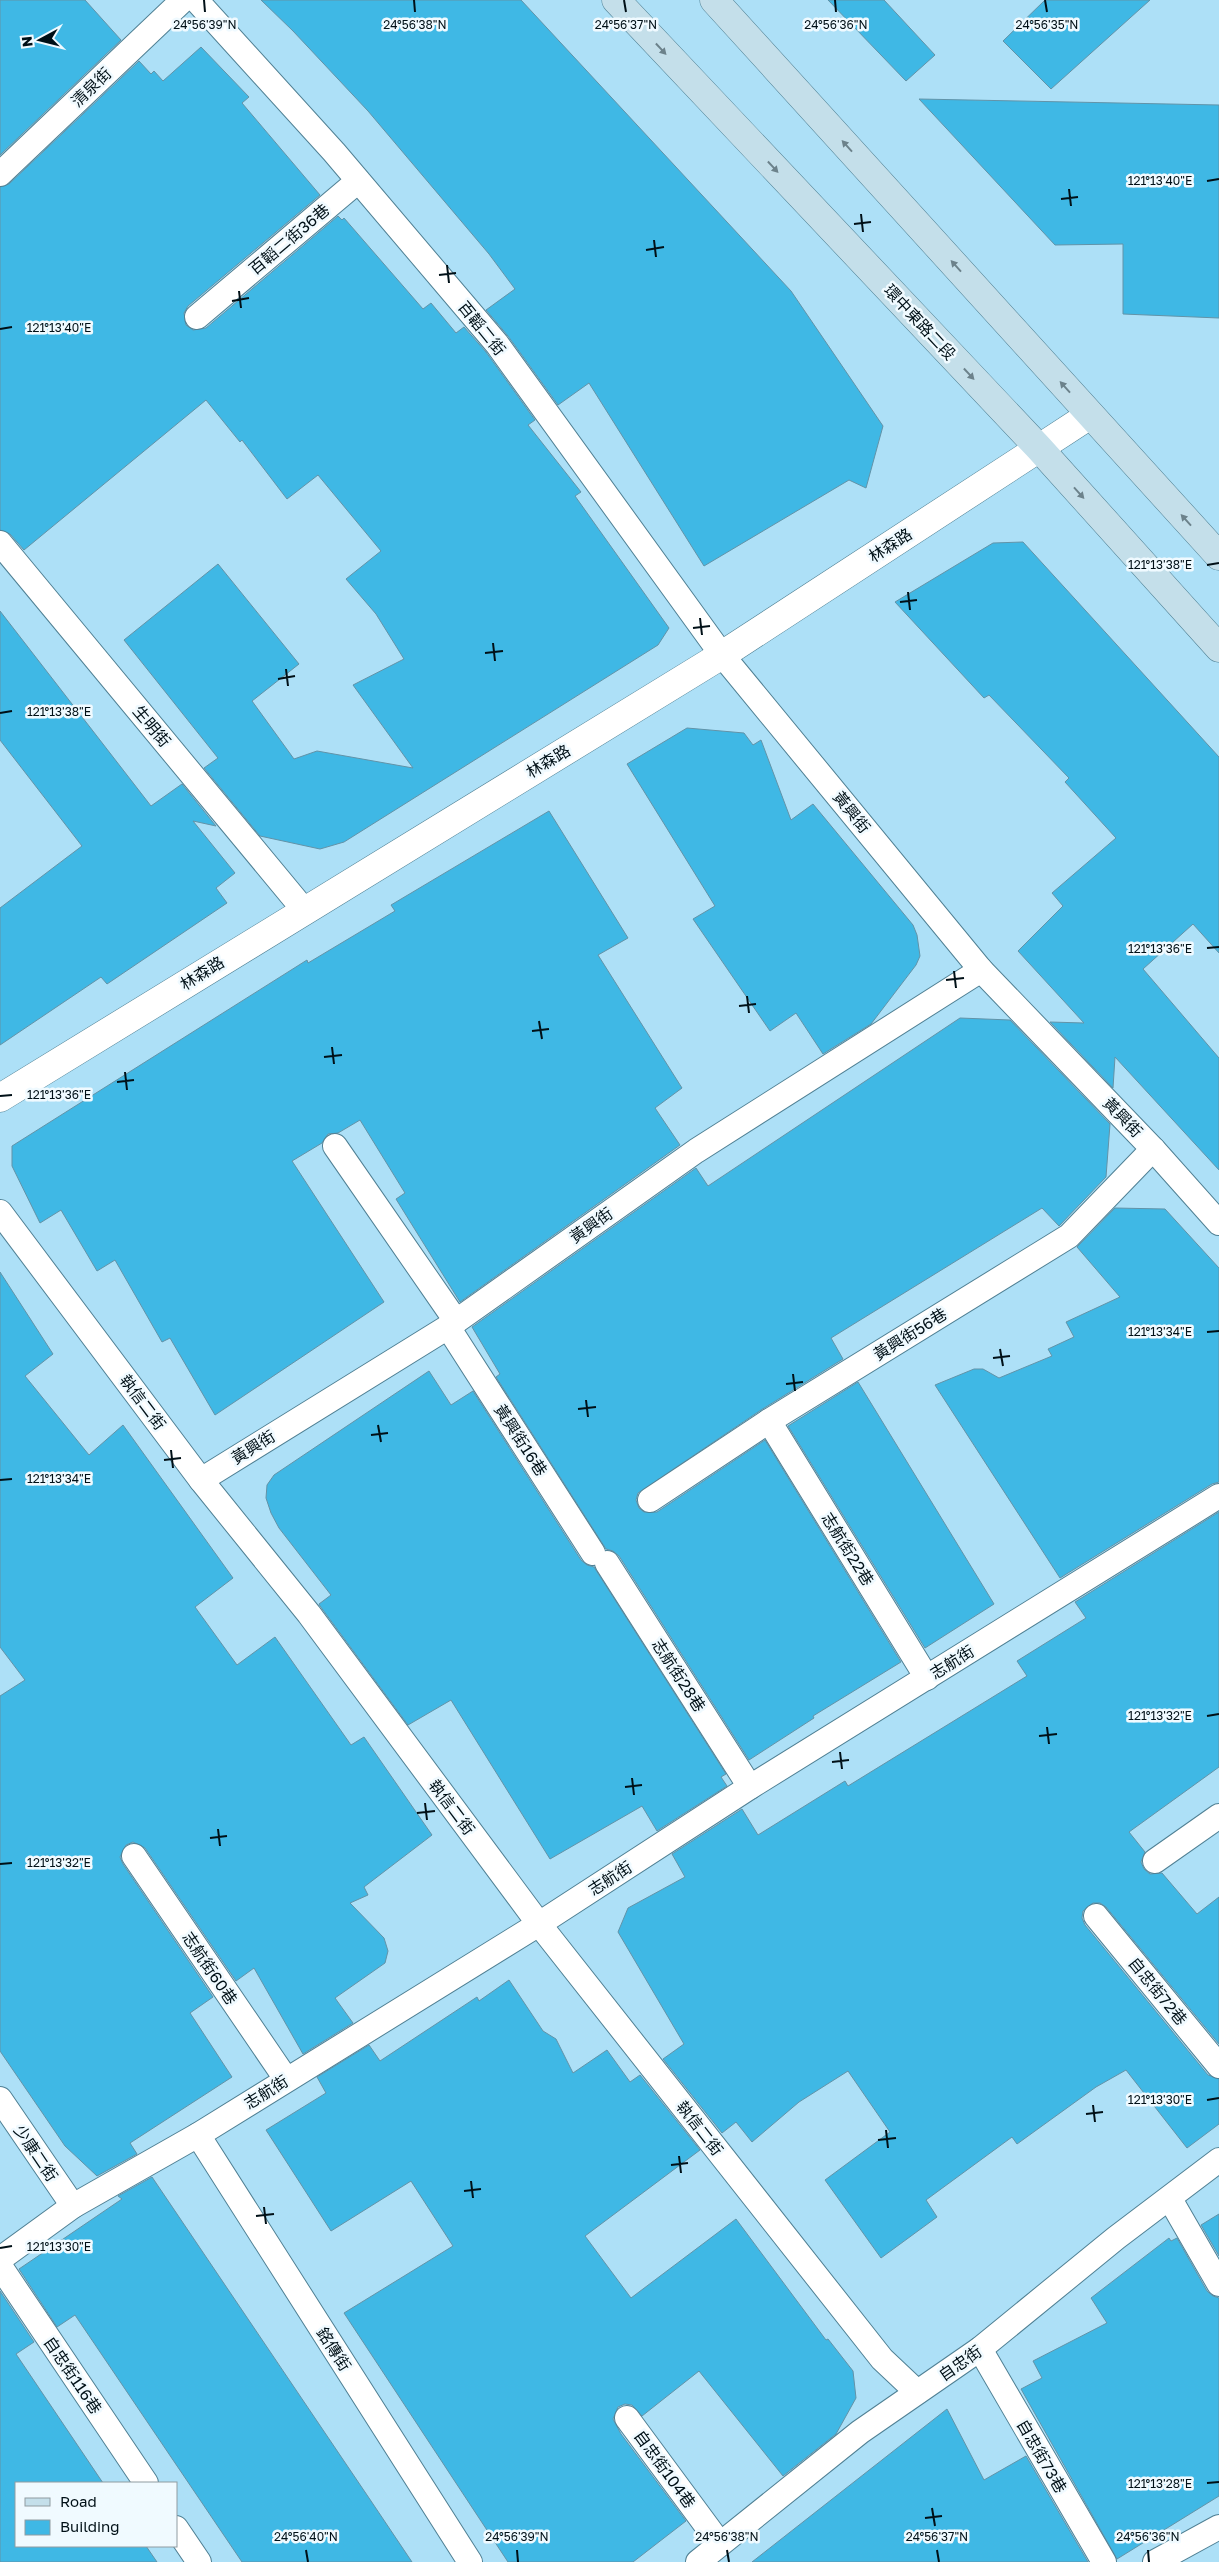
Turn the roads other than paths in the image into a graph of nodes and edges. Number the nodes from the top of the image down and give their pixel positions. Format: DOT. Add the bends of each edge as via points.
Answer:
graph roads {
  1 [pos="182,0"];
  2 [pos="196,0"];
  3 [pos="616,0"];
  4 [pos="714,0"];
  5 [pos="0,174"];
  6 [pos="358,180"];
  7 [pos="197,317"];
  8 [pos="1090,415"];
  9 [pos="1040,448"];
  10 [pos="0,543"];
  11 [pos="1219,556"];
  12 [pos="1219,648"];
  13 [pos="722,655"];
  14 [pos="304,910"];
  15 [pos="982,970"];
  16 [pos="0,1098"];
  17 [pos="335,1146"];
  18 [pos="1154,1149"];
  19 [pos="0,1212"];
  20 [pos="1219,1223"];
  21 [pos="452,1324"];
  22 [pos="769,1420"];
  23 [pos="201,1480"];
  24 [pos="1219,1496"];
  25 [pos="650,1500"];
  26 [pos="600,1558"];
  27 [pos="927,1678"];
  28 [pos="750,1787"];
  29 [pos="1219,1816"];
  30 [pos="134,1856"];
  31 [pos="1155,1861"];
  32 [pos="1096,1916"];
  33 [pos="540,1924"];
  34 [pos="1219,2066"];
  35 [pos="286,2079"];
  36 [pos="0,2099"];
  37 [pos="198,2135"];
  38 [pos="1219,2160"];
  39 [pos="1170,2199"];
  40 [pos="73,2206"];
  41 [pos="0,2259"];
  42 [pos="0,2266"];
  43 [pos="1219,2284"];
  44 [pos="980,2349"];
  45 [pos="917,2392"];
  46 [pos="627,2418"];
  47 [pos="145,2482"];
  48 [pos="1219,2527"];
  49 [pos="178,2531"];
  50 [pos="720,2544"];
  51 [pos="199,2562"];
  52 [pos="470,2562"];
  53 [pos="698,2562"];
  54 [pos="1104,2562"];
  55 [pos="1155,2562"];
  1 -- 5 [label="lane, 清泉街"];
  2 -- 6 [label="lane, 百韜二街"];
  3 -- 9 [label="main road, 環中東路二段, one-way"];
  8 -- 4 [label="main road, one-way"];
  6 -- 7 [label="lane, 百韜二街36巷"];
  6 -- 13 [label="lane, 百韜二街" via="497,344"];
  8 -- 9 [label="street, 林森路"];
  11 -- 8 [label="main road, one-way"];
  9 -- 12 [label="main road, 環中東路二段, one-way"];
  9 -- 13 [label="street, 林森路"];
  10 -- 14 [label="lane, 生明街"];
  13 -- 14 [label="street, 林森路"];
  13 -- 15 [label="lane, 黃興街"];
  14 -- 16 [label="street, 林森路"];
  15 -- 18 [label="lane, 黃興街"];
  15 -- 21 [label="lane, 黃興街" via="696,1151"];
  17 -- 21 [label="lane, 黃興街16巷"];
  18 -- 20 [label="lane, 黃興街"];
  18 -- 22 [label="lane, 黃興街56巷" via="1070,1236"];
  19 -- 23 [label="lane, 執信二街"];
  21 -- 23 [label="lane, 黃興街"];
  21 -- 26 [label="lane, 黃興街16巷"];
  22 -- 25 [label="lane, 黃興街56巷"];
  22 -- 27 [label="lane, 志航街22巷"];
  23 -- 33 [label="lane, 執信二街" via="309,1614"];
  24 -- 27 [label="lane, 志航街"];
  26 -- 28 [label="lane, 志航街28巷"];
  27 -- 28 [label="lane, 志航街"];
  28 -- 33 [label="lane, 志航街"];
  29 -- 31 [label="lane"];
  30 -- 35 [label="lane, 志航街60巷"];
  32 -- 34 [label="lane, 自忠街72巷"];
  33 -- 35 [label="lane, 志航街"];
  33 -- 45 [label="lane, 執信二街" via="882,2358"];
  35 -- 37 [label="lane, 志航街"];
  36 -- 40 [label="lane, 少康二街"];
  37 -- 40 [label="lane, 志航街"];
  37 -- 52 [label="lane, 銘傳街"];
  38 -- 39 [label="lane, 自忠街"];
  39 -- 43 [label="lane"];
  39 -- 44 [label="lane, 自忠街" via="1116,2238"];
  40 -- 41 [label="lane, 志航街"];
  42 -- 47 [label="lane, 自忠街116巷"];
  44 -- 45 [label="lane, 自忠街"];
  44 -- 54 [label="lane, 自忠街73巷"];
  45 -- 50 [label="lane, 自忠街" via="860,2432"];
  46 -- 50 [label="lane, 自忠街104巷"];
  48 -- 55 [label="lane"];
  49 -- 51 [label="lane"];
  50 -- 53 [label="lane, 自忠街"];
}
